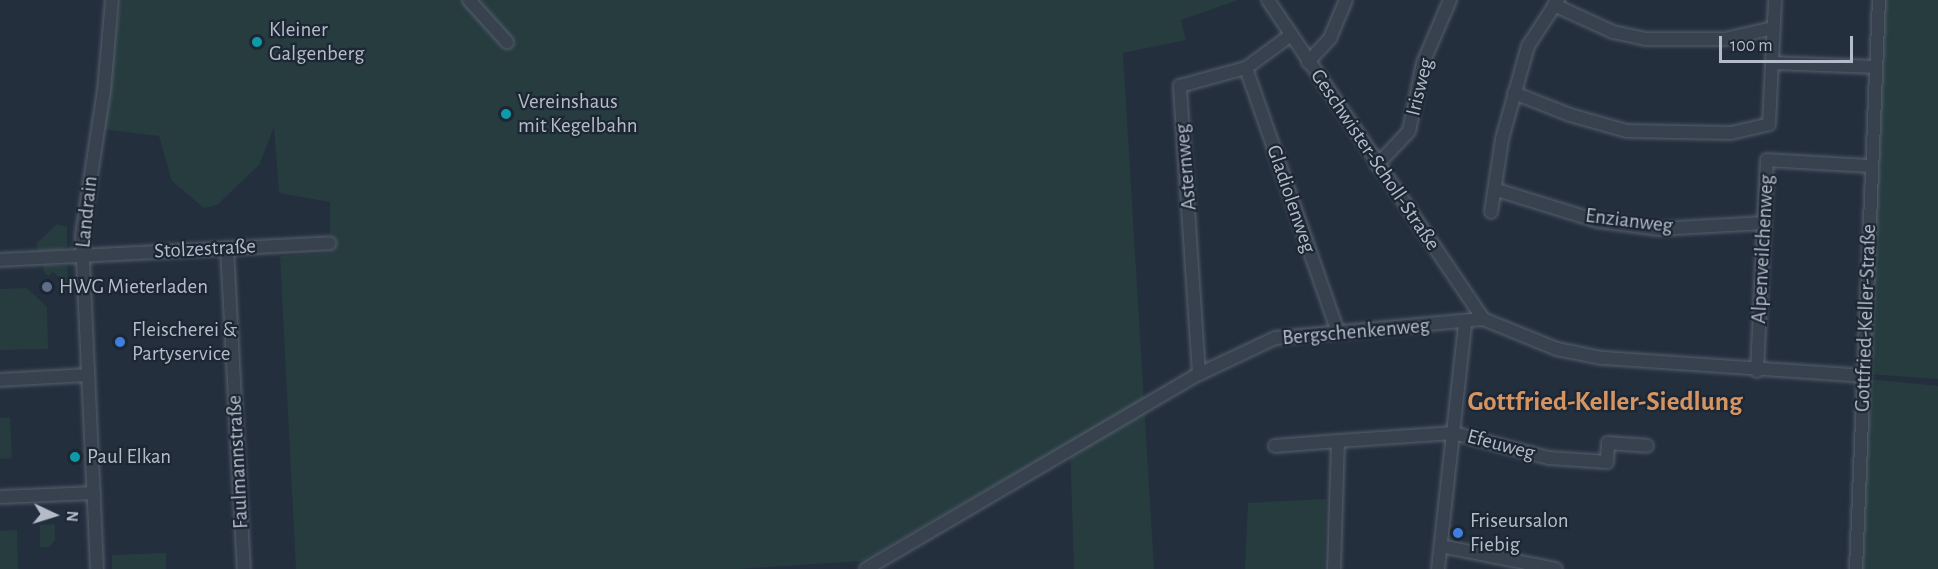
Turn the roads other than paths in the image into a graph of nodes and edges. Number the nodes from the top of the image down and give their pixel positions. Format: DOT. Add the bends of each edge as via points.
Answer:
graph roads {
  1 [pos="112,0"];
  2 [pos="469,0"];
  3 [pos="1268,0"];
  4 [pos="1346,0"];
  5 [pos="1450,0"];
  6 [pos="1775,0"];
  7 [pos="1879,0"];
  8 [pos="1556,2"];
  9 [pos="1773,28"];
  10 [pos="1291,35"];
  11 [pos="507,42"];
  12 [pos="1308,62"];
  13 [pos="1772,63"];
  14 [pos="1876,67"];
  15 [pos="1246,68"];
  16 [pos="1514,93"];
  17 [pos="1377,165"];
  18 [pos="1872,166"];
  19 [pos="1497,190"];
  20 [pos="1491,212"];
  21 [pos="1764,223"];
  22 [pos="330,243"];
  23 [pos="227,248"];
  24 [pos="81,256"];
  25 [pos="0,260"];
  26 [pos="1483,319"];
  27 [pos="1465,323"];
  28 [pos="1337,330"];
  29 [pos="1757,371"];
  30 [pos="1199,374"];
  31 [pos="87,375"];
  32 [pos="1863,376"];
  33 [pos="0,380"];
  34 [pos="1453,433"];
  35 [pos="1338,441"];
  36 [pos="1647,446"];
  37 [pos="1275,447"];
  38 [pos="94,493"];
  39 [pos="0,497"];
  40 [pos="1441,546"];
  41 [pos="97,569"];
  42 [pos="244,569"];
  43 [pos="866,569"];
  44 [pos="1334,569"];
  45 [pos="1438,569"];
  46 [pos="1556,569"];
  47 [pos="1856,569"];
  1 -- 24 [label="street, Landrain"];
  2 -- 11 [label="street"];
  3 -- 10 [label="street, Geschwister-Scholl-Straße"];
  4 -- 12 [label="street" via="1330,38"];
  5 -- 17 [label="street, Irisweg" via="1423,63 1409,131"];
  6 -- 9 [label="street"];
  7 -- 14 [label="street, Gottfried-Keller-Straße"];
  8 -- 9 [label="street" via="1613,32 1645,39 1725,39"];
  8 -- 16 [label="street" via="1528,46"];
  9 -- 13 [label="street"];
  10 -- 12 [label="street, Geschwister-Scholl-Straße"];
  10 -- 15 [label="street, Asternweg"];
  12 -- 17 [label="street, Geschwister-Scholl-Straße"];
  13 -- 14 [label="street"];
  13 -- 16 [label="street" via="1769,124 1731,133 1658,135 1627,131 1570,116"];
  14 -- 18 [label="street, Gottfried-Keller-Straße"];
  15 -- 28 [label="street, Gladiolenweg"];
  15 -- 30 [label="street, Asternweg" via="1180,86"];
  16 -- 19 [label="street" via="1502,139"];
  17 -- 26 [label="street, Geschwister-Scholl-Straße"];
  18 -- 21 [label="street, Alpenveilchenweg" via="1767,160"];
  18 -- 32 [label="street, Gottfried-Keller-Straße"];
  19 -- 20 [label="street"];
  19 -- 21 [label="street, Enzianweg" via="1598,221 1658,229"];
  21 -- 29 [label="street, Alpenveilchenweg"];
  22 -- 23 [label="street, Stolzestraße"];
  23 -- 24 [label="street, Stolzestraße"];
  23 -- 42 [label="street, Faulmannstraße"];
  24 -- 25 [label="street, Stolzestraße"];
  24 -- 31 [label="street, Landrain"];
  26 -- 27 [label="street, Bergschenkenweg"];
  26 -- 29 [label="street" via="1557,349 1602,358"];
  27 -- 28 [label="street, Bergschenkenweg"];
  27 -- 34 [label="street"];
  28 -- 30 [label="street, Bergschenkenweg" via="1275,338"];
  29 -- 32 [label="street"];
  30 -- 43 [label="street, Bergschenkenweg"];
  31 -- 33 [label="street"];
  31 -- 38 [label="street, Landrain"];
  32 -- 47 [label="street, Gottfried-Keller-Straße"];
  34 -- 35 [label="street, Efeuweg"];
  34 -- 36 [label="street, Efeuweg" via="1549,458 1606,462 1608,443"];
  34 -- 40 [label="street"];
  35 -- 37 [label="street, Efeuweg"];
  35 -- 44 [label="street"];
  38 -- 39 [label="street"];
  38 -- 41 [label="street, Landrain"];
  40 -- 45 [label="street"];
  40 -- 46 [label="street"];
}
